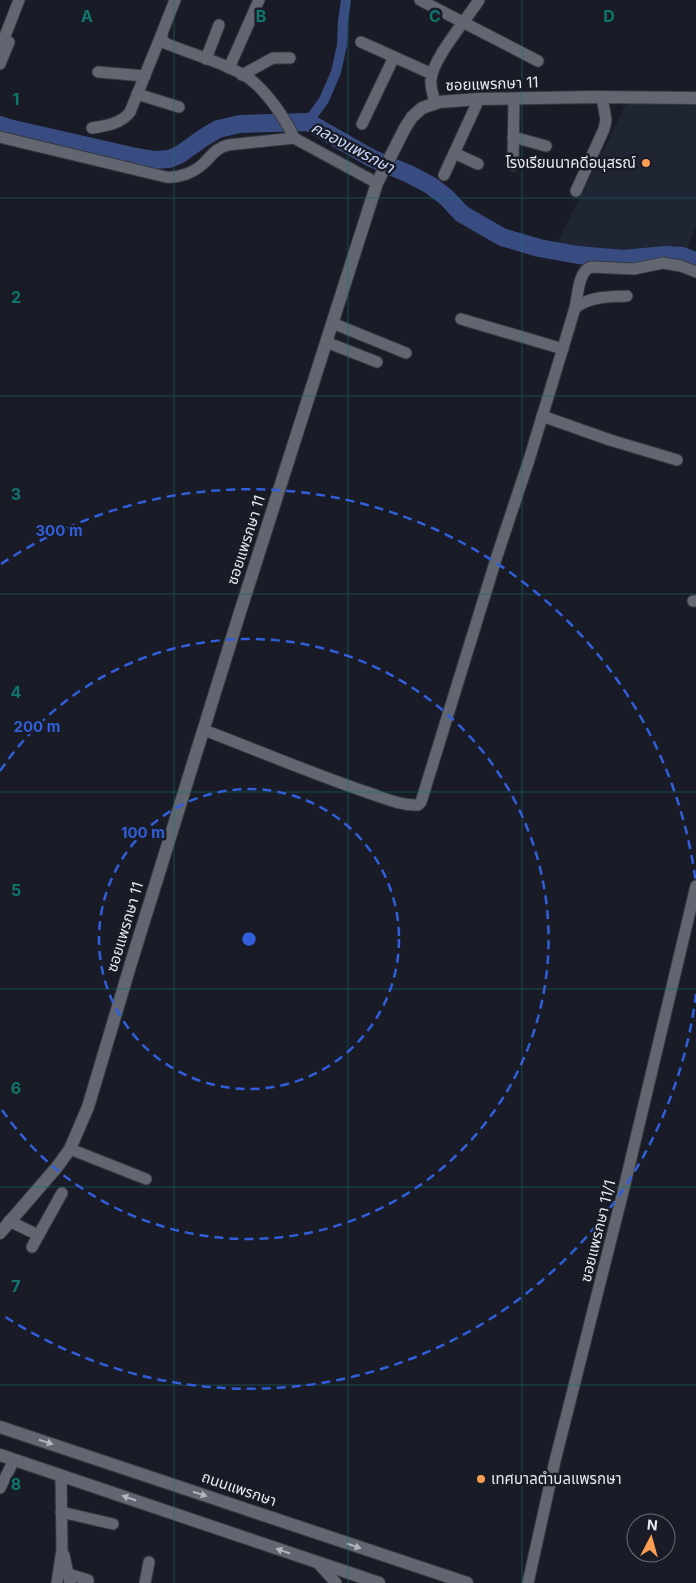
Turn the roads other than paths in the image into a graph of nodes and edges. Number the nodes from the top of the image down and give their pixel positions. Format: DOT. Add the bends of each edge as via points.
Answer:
graph roads {
  1 [pos="19,0"];
  2 [pos="175,0"];
  3 [pos="259,0"];
  4 [pos="420,0"];
  5 [pos="479,0"];
  6 [pos="11,22"];
  7 [pos="464,22"];
  8 [pos="219,25"];
  9 [pos="162,33"];
  10 [pos="361,42"];
  11 [pos="0,49"];
  12 [pos="394,57"];
  13 [pos="290,58"];
  14 [pos="206,59"];
  15 [pos="538,61"];
  16 [pos="0,64"];
  17 [pos="229,68"];
  18 [pos="98,72"];
  19 [pos="432,74"];
  20 [pos="242,75"];
  21 [pos="145,76"];
  22 [pos="138,94"];
  23 [pos="602,96"];
  24 [pos="696,98"];
  25 [pos="479,99"];
  26 [pos="514,99"];
  27 [pos="435,104"];
  28 [pos="179,107"];
  29 [pos="362,124"];
  30 [pos="92,128"];
  31 [pos="292,133"];
  32 [pos="0,137"];
  33 [pos="513,138"];
  34 [pos="546,146"];
  35 [pos="454,153"];
  36 [pos="478,164"];
  37 [pos="513,165"];
  38 [pos="444,175"];
  39 [pos="379,179"];
  40 [pos="576,191"];
  41 [pos="696,272"];
  42 [pos="627,296"];
  43 [pos="575,308"];
  44 [pos="461,319"];
  45 [pos="332,323"];
  46 [pos="326,342"];
  47 [pos="563,349"];
  48 [pos="406,353"];
  49 [pos="377,362"];
  50 [pos="542,416"];
  51 [pos="677,460"];
  52 [pos="204,730"];
  53 [pos="696,886"];
  54 [pos="70,1149"];
  55 [pos="146,1179"];
  56 [pos="62,1193"];
  57 [pos="3,1226"];
  58 [pos="38,1235"];
  59 [pos="32,1247"];
  60 [pos="0,1427"];
  61 [pos="0,1455"];
  62 [pos="14,1460"];
  63 [pos="61,1475"];
  64 [pos="0,1488"];
  65 [pos="61,1512"];
  66 [pos="113,1524"];
  67 [pos="62,1549"];
  68 [pos="149,1562"];
  69 [pos="317,1562"];
  70 [pos="69,1578"];
  71 [pos="57,1583"];
  72 [pos="88,1583"];
  73 [pos="144,1583"];
  74 [pos="336,1583"];
  75 [pos="379,1583"];
  76 [pos="467,1583"];
  77 [pos="528,1583"];
  1 -- 6 [label="street"];
  2 -- 9 [label="street"];
  3 -- 17 [label="street"];
  4 -- 7 [label="street"];
  5 -- 7 [label="street"];
  6 -- 11 [label="street"];
  6 -- 16 [label="street" via="12,36"];
  7 -- 15 [label="street"];
  7 -- 19 [label="street" via="449,41"];
  8 -- 14 [label="street"];
  9 -- 14 [label="street" via="162,40 167,44"];
  9 -- 21 [label="street"];
  10 -- 12 [label="street"];
  12 -- 19 [label="street"];
  12 -- 29 [label="street"];
  13 -- 20 [label="street" via="273,58"];
  14 -- 17 [label="street"];
  17 -- 20 [label="street"];
  18 -- 21 [label="street"];
  19 -- 27 [label="street"];
  20 -- 31 [label="street" via="256,85 275,107"];
  21 -- 22 [label="street"];
  22 -- 28 [label="street"];
  22 -- 30 [label="street" via="127,117"];
  23 -- 24 [label="street, ซอยแพรกษา 11"];
  23 -- 26 [label="street, ซอยแพรกษา 11"];
  23 -- 40 [label="street" via="606,120 604,129"];
  25 -- 26 [label="street, ซอยแพรกษา 11"];
  25 -- 27 [label="street, ซอยแพรกษา 11"];
  25 -- 35 [label="street"];
  26 -- 33 [label="street"];
  27 -- 39 [label="street, ซอยแพรกษา 11" via="422,108 412,117"];
  31 -- 32 [label="street" via="220,147 202,164 174,178"];
  31 -- 39 [label="street"];
  33 -- 34 [label="street"];
  33 -- 37 [label="street"];
  35 -- 36 [label="street"];
  35 -- 38 [label="street"];
  39 -- 45 [label="street, ซอยแพรกษา 11"];
  41 -- 43 [label="street" via="663,264 634,269 587,268"];
  42 -- 43 [label="street" via="590,299"];
  43 -- 47 [label="street"];
  44 -- 47 [label="street"];
  45 -- 46 [label="street, ซอยแพรกษา 11"];
  45 -- 48 [label="street"];
  46 -- 49 [label="street"];
  46 -- 52 [label="street, ซอยแพรกษา 11"];
  47 -- 50 [label="street"];
  50 -- 51 [label="street"];
  50 -- 52 [label="street" via="418,805 412,806 354,788"];
  52 -- 54 [label="street, ซอยแพรกษา 11" via="88,1107"];
  53 -- 77 [label="street, ซอยแพรกษา 11/1"];
  54 -- 55 [label="street"];
  54 -- 57 [label="street, ซอยแพรกษา 11"];
  56 -- 58 [label="street"];
  57 -- 58 [label="street"];
  58 -- 59 [label="street"];
  60 -- 76 [label="street, ถนนแพรกษา, one-way"];
  61 -- 62 [label="street"];
  62 -- 63 [label="street"];
  62 -- 64 [label="street"];
  63 -- 65 [label="street"];
  69 -- 63 [label="street, one-way"];
  65 -- 66 [label="street"];
  65 -- 67 [label="street"];
  67 -- 70 [label="street"];
  67 -- 71 [label="street"];
  68 -- 73 [label="street"];
  69 -- 74 [label="street"];
  69 -- 75 [label="street"];
  70 -- 72 [label="street" via="88,1580"];
}
